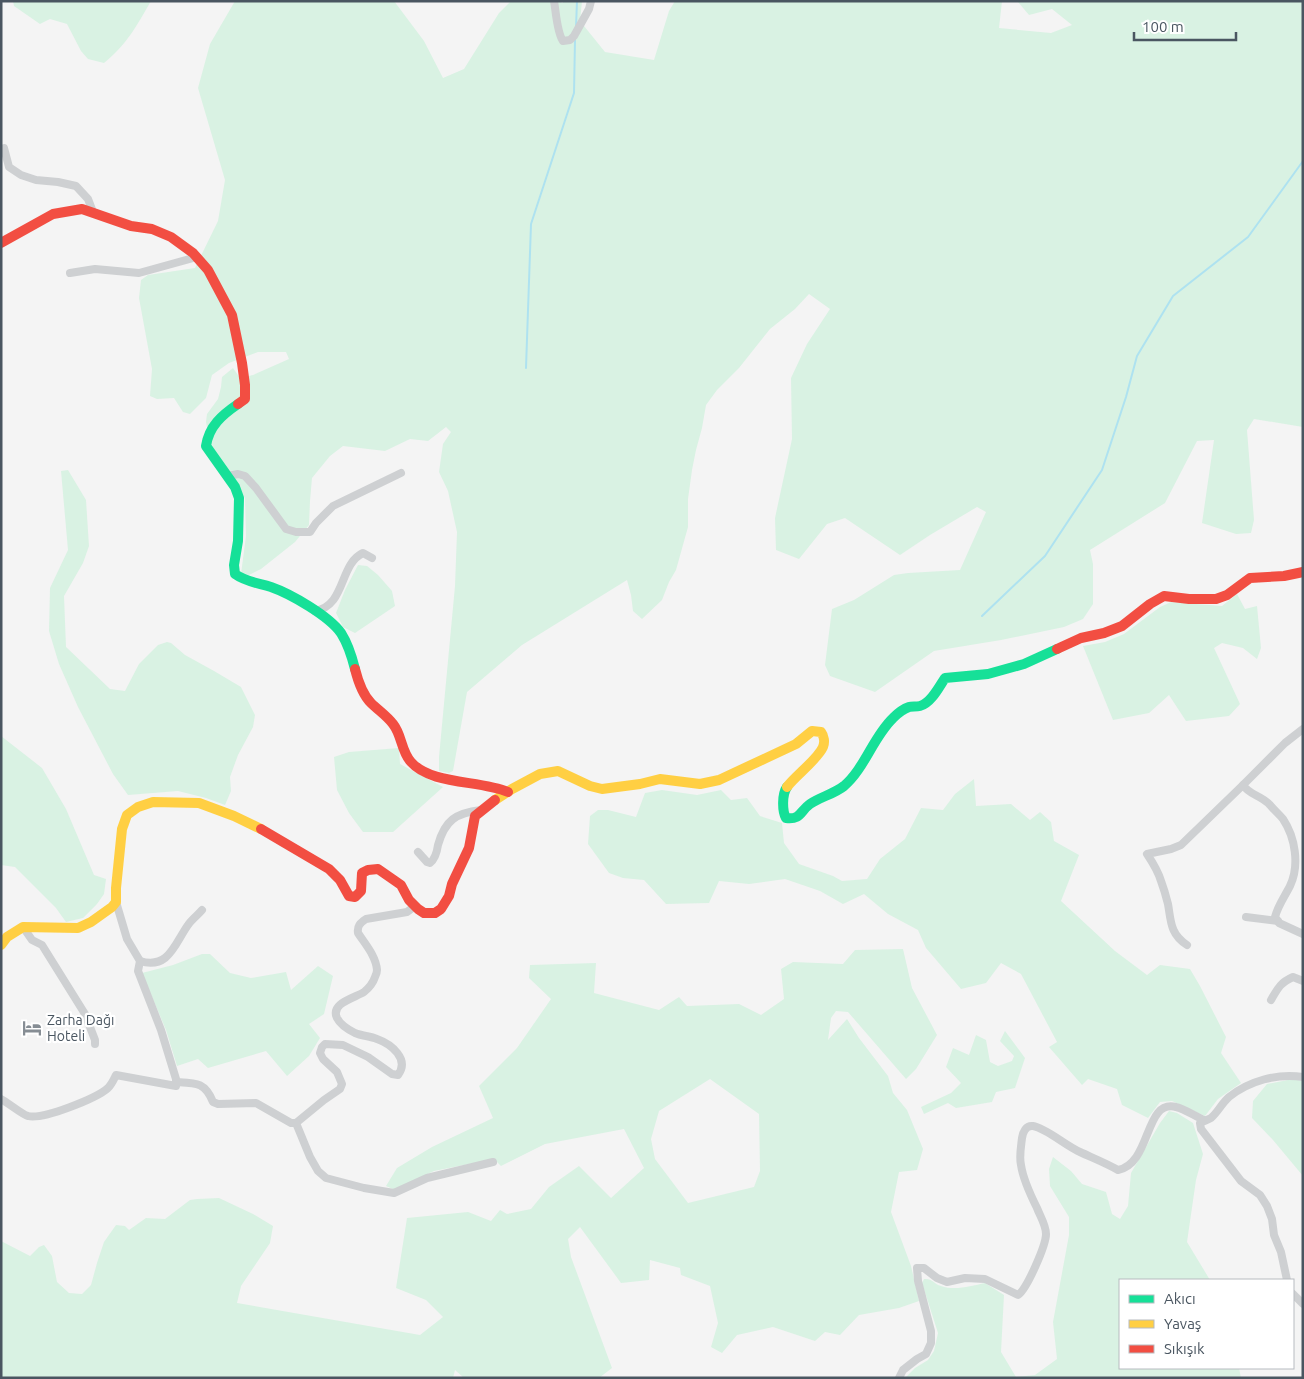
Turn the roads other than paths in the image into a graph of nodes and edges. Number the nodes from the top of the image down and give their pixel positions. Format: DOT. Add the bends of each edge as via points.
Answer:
graph roads {
  1 [pos="554,1"];
  2 [pos="591,1"];
  3 [pos="4,148"];
  4 [pos="94,212"];
  5 [pos="1,243"];
  6 [pos="197,257"];
  7 [pos="70,273"];
  8 [pos="401,473"];
  9 [pos="228,476"];
  10 [pos="372,558"];
  11 [pos="1303,572"];
  12 [pos="314,611"];
  13 [pos="1303,728"];
  14 [pos="1242,785"];
  15 [pos="508,792"];
  16 [pos="481,810"];
  17 [pos="418,852"];
  18 [pos="116,902"];
  19 [pos="415,906"];
  20 [pos="202,910"];
  21 [pos="1246,917"];
  22 [pos="1278,921"];
  23 [pos="23,927"];
  24 [pos="1303,934"];
  25 [pos="1186,944"];
  26 [pos="1,945"];
  27 [pos="140,961"];
  28 [pos="1303,981"];
  29 [pos="1272,1000"];
  30 [pos="94,1044"];
  31 [pos="1303,1077"];
  32 [pos="176,1082"];
  33 [pos="1,1099"];
  34 [pos="1204,1120"];
  35 [pos="296,1123"];
  36 [pos="492,1162"];
  37 [pos="1287,1279"];
  38 [pos="1294,1295"];
  39 [pos="1303,1304"];
  40 [pos="899,1378"];
  1 -- 2 [label="street" via="559,36 563,41 574,36"];
  3 -- 4 [label="street" via="10,167 21,175 76,186 88,198"];
  4 -- 5 [label="street" via="82,209 53,214"];
  4 -- 6 [label="street" via="171,237"];
  6 -- 7 [label="street" via="139,273 95,269"];
  6 -- 9 [label="street" via="208,270 232,315 245,385 245,399 227,410 206,438 206,446"];
  8 -- 9 [label="street" via="333,506 310,532 286,529 245,476"];
  9 -- 12 [label="street" via="239,498 235,574 242,580 273,588"];
  10 -- 12 [label="street" via="363,553 357,556 331,603 323,610"];
  11 -- 15 [label="street" via="1250,578 1216,599 1164,596 1122,626 1081,638 1024,664 988,674 945,678 930,700 909,708 886,724 843,787 813,802 792,820 784,814 784,791 824,746 821,732 812,731 796,744 750,766 719,780 700,784 660,779 602,789 551,772 540,774"];
  12 -- 15 [label="street" via="335,625 348,645 363,692 371,704 392,721 407,757 416,767 454,781"];
  13 -- 14 [label="street"];
  14 -- 22 [label="street" via="1265,799 1284,820 1295,847 1295,870 1277,908 1275,916"];
  14 -- 25 [label="street" via="1180,845 1147,854 1161,881 1176,936"];
  15 -- 16 [label="street"];
  16 -- 17 [label="street" via="459,814 446,825 434,860 430,863"];
  16 -- 19 [label="street" via="475,816 469,848 441,909 424,913"];
  18 -- 19 [label="street" via="122,830 128,815 153,802 199,803 234,816 329,868 349,896 355,897 361,892 362,873 378,869 401,885"];
  18 -- 23 [label="street" via="78,928"];
  18 -- 27 [label="street" via="127,939"];
  19 -- 35 [label="street" via="407,912 366,919 360,923 358,933 373,956 378,971 364,992 339,1005 336,1011 342,1024 355,1033 378,1039 392,1047 402,1060 402,1070 398,1075 392,1074 343,1045 325,1044 320,1054 342,1084 340,1089"];
  20 -- 27 [label="street" via="168,956 149,963"];
  21 -- 22 [label="street"];
  22 -- 24 [label="street"];
  23 -- 26 [label="street"];
  23 -- 30 [label="street" via="32,940 42,945 84,1014"];
  27 -- 32 [label="street" via="138,970 161,1030"];
  28 -- 29 [label="street" via="1293,977 1285,981"];
  31 -- 34 [label="street" via="1277,1077 1250,1084 1227,1098 1210,1118"];
  32 -- 33 [label="street" via="176,1086 116,1075 100,1094 56,1113 36,1116 28,1116"];
  32 -- 35 [label="street" via="202,1086 218,1104 256,1103"];
  34 -- 37 [label="street" via="1200,1123 1201,1129 1241,1181 1267,1206"];
  34 -- 40 [label="street" via="1176,1106 1165,1107 1154,1118 1134,1162 1118,1170 1079,1152 1042,1128 1028,1126 1023,1132 1020,1165 1046,1235 1026,1286 1018,1295 985,1279 965,1278 947,1282 924,1268 917,1268 931,1343 926,1354 903,1370"];
  35 -- 36 [label="street" via="318,1171 326,1178 364,1188 394,1192 427,1178"];
  38 -- 39 [label="street"];
}
